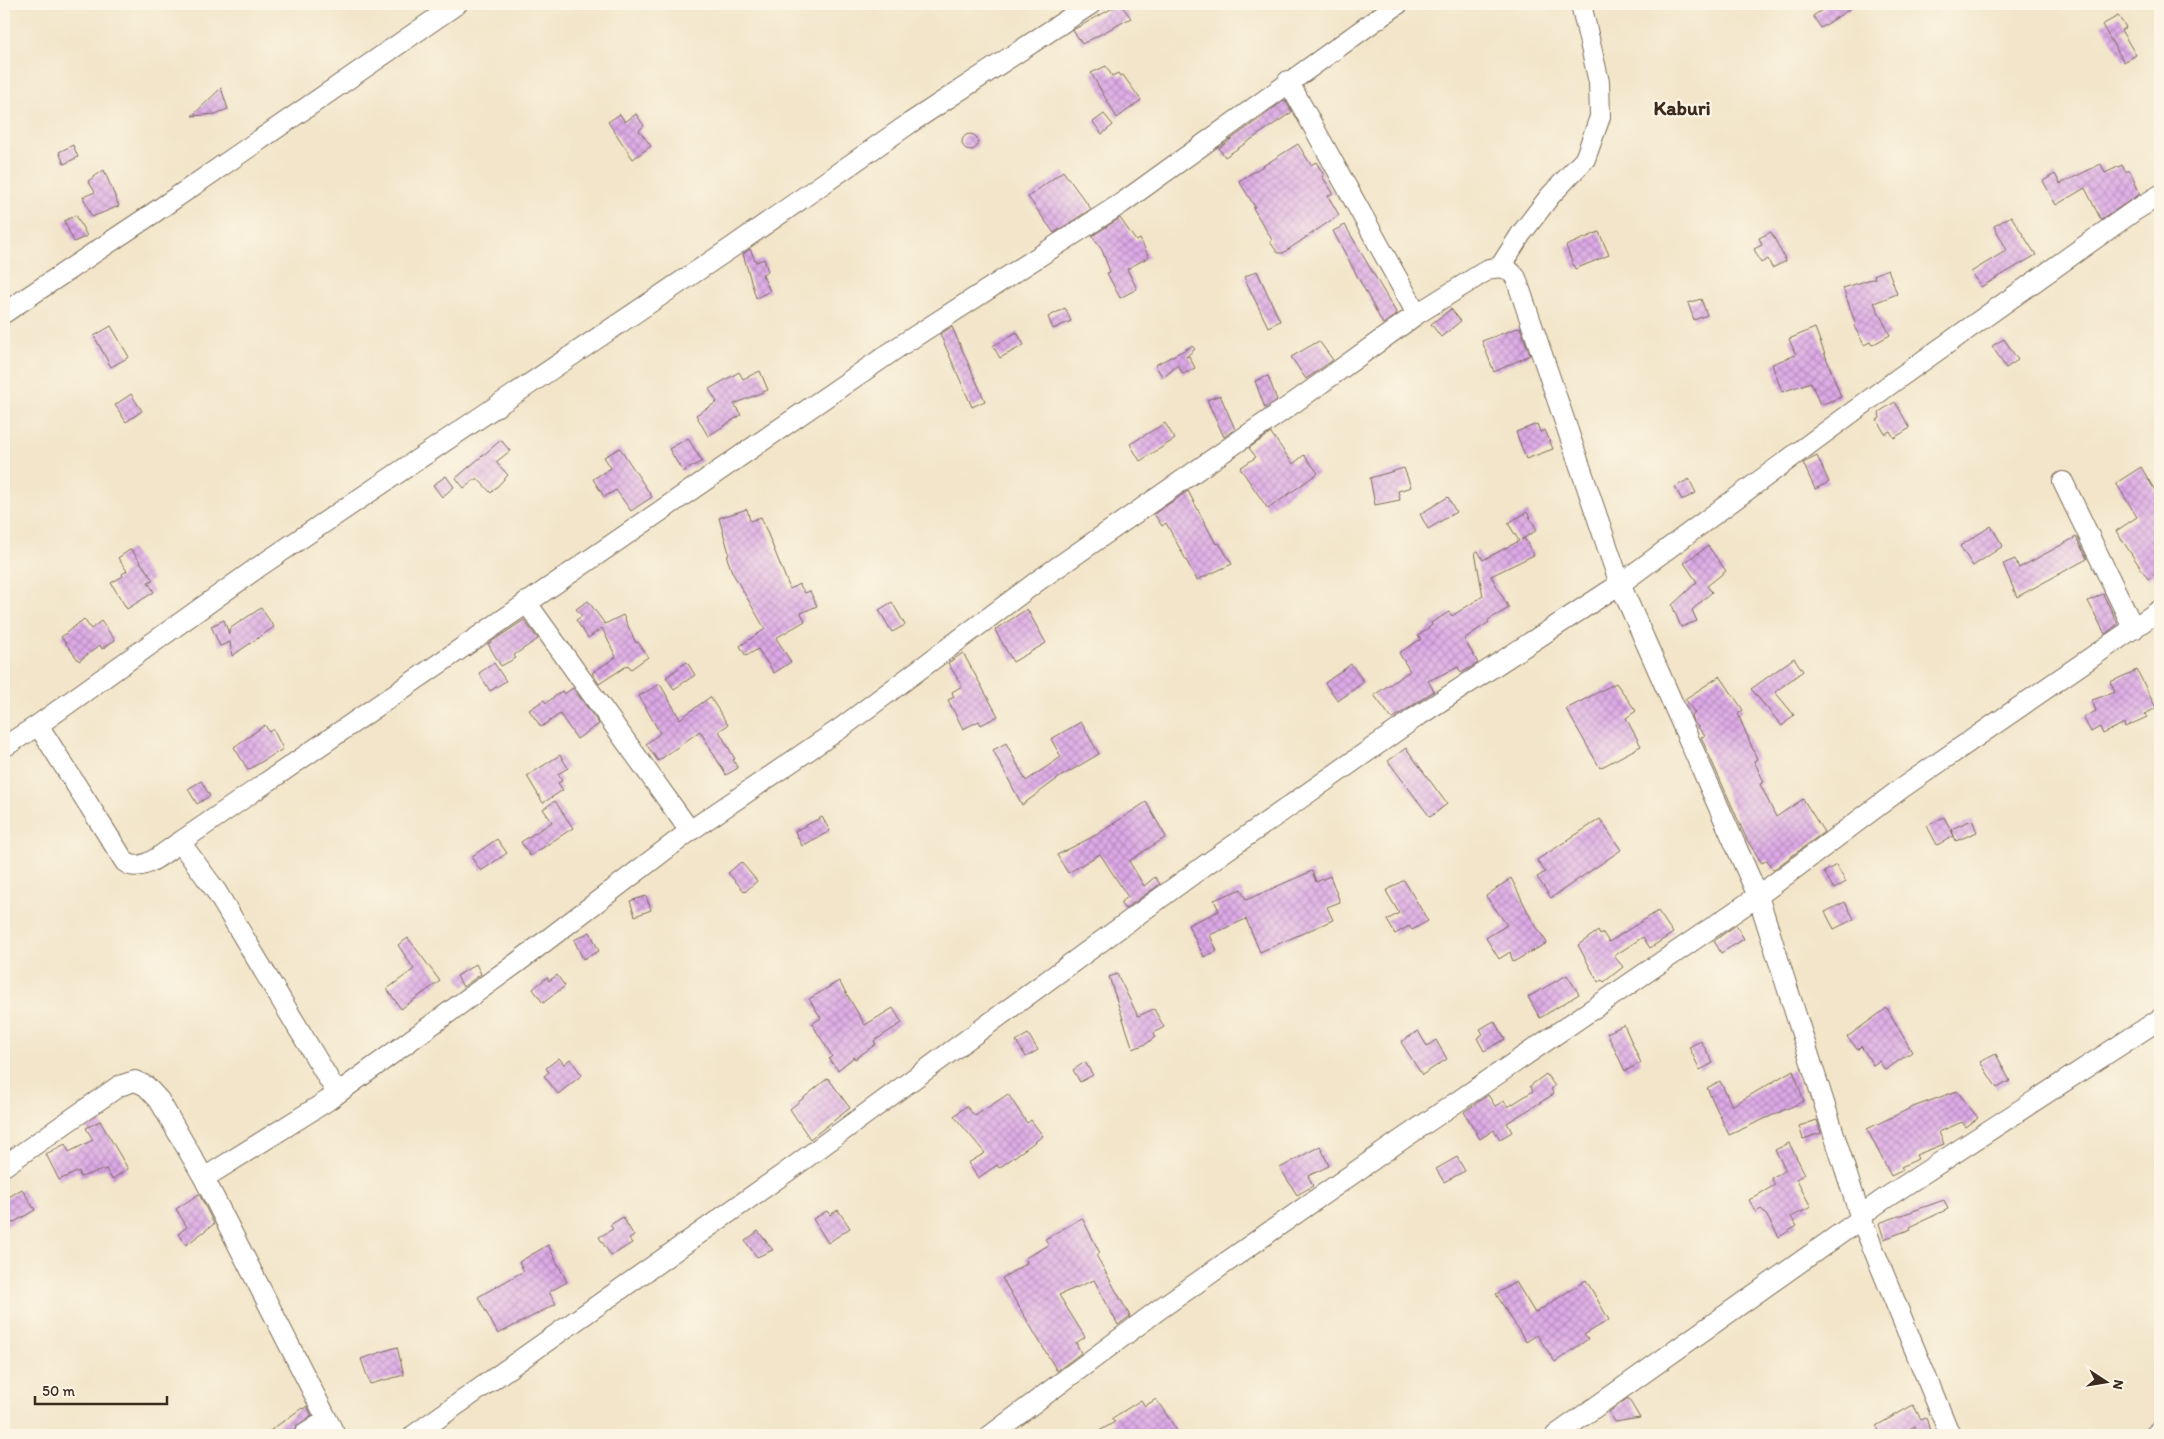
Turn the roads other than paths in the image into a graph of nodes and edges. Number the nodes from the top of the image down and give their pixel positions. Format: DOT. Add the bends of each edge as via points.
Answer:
graph roads {
  1 [pos="457,4"];
  2 [pos="1091,4"];
  3 [pos="1398,4"];
  4 [pos="1581,4"];
  5 [pos="1288,82"];
  6 [pos="2160,195"];
  7 [pos="1500,267"];
  8 [pos="4,313"];
  9 [pos="1417,314"];
  10 [pos="2063,482"];
  11 [pos="1620,584"];
  12 [pos="526,602"];
  13 [pos="2160,610"];
  14 [pos="2134,629"];
  15 [pos="38,725"];
  16 [pos="4,747"];
  17 [pos="690,831"];
  18 [pos="180,842"];
  19 [pos="1758,896"];
  20 [pos="2160,1019"];
  21 [pos="337,1093"];
  22 [pos="4,1166"];
  23 [pos="204,1178"];
  24 [pos="1861,1219"];
  25 [pos="331,1428"];
  26 [pos="2160,1432"];
  27 [pos="304,1435"];
  28 [pos="414,1435"];
  29 [pos="991,1435"];
  30 [pos="1556,1435"];
  31 [pos="1950,1435"];
  32 [pos="2155,1435"];
  1 -- 8 [label="street"];
  2 -- 15 [label="street" via="910,123 257,568"];
  3 -- 5 [label="street"];
  4 -- 7 [label="street" via="1599,82 1600,117 1585,159 1538,211"];
  5 -- 9 [label="street"];
  5 -- 12 [label="street" via="1122,203 900,346"];
  6 -- 11 [label="street" via="1896,380"];
  7 -- 9 [label="street" via="1490,269"];
  7 -- 11 [label="street" via="1509,269 1516,278"];
  9 -- 17 [label="street" via="1038,580 841,728"];
  10 -- 14 [label="street"];
  11 -- 19 [label="street"];
  11 -- 28 [label="street" via="1414,718 1204,866 792,1168"];
  12 -- 17 [label="street"];
  12 -- 18 [label="street"];
  13 -- 14 [label="street"];
  14 -- 19 [label="street" via="1902,788"];
  15 -- 16 [label="street"];
  15 -- 18 [label="street" via="125,862 132,867 140,867"];
  17 -- 21 [label="street" via="518,962"];
  18 -- 21 [label="street" via="216,891"];
  19 -- 24 [label="street"];
  19 -- 29 [label="street" via="1161,1308"];
  20 -- 24 [label="street" via="1897,1190"];
  21 -- 23 [label="street"];
  22 -- 23 [label="street" via="119,1086 136,1081 146,1086 159,1100"];
  23 -- 25 [label="street"];
  24 -- 30 [label="street"];
  24 -- 31 [label="street"];
  25 -- 27 [label="street"];
  26 -- 32 [label="street"];
}
